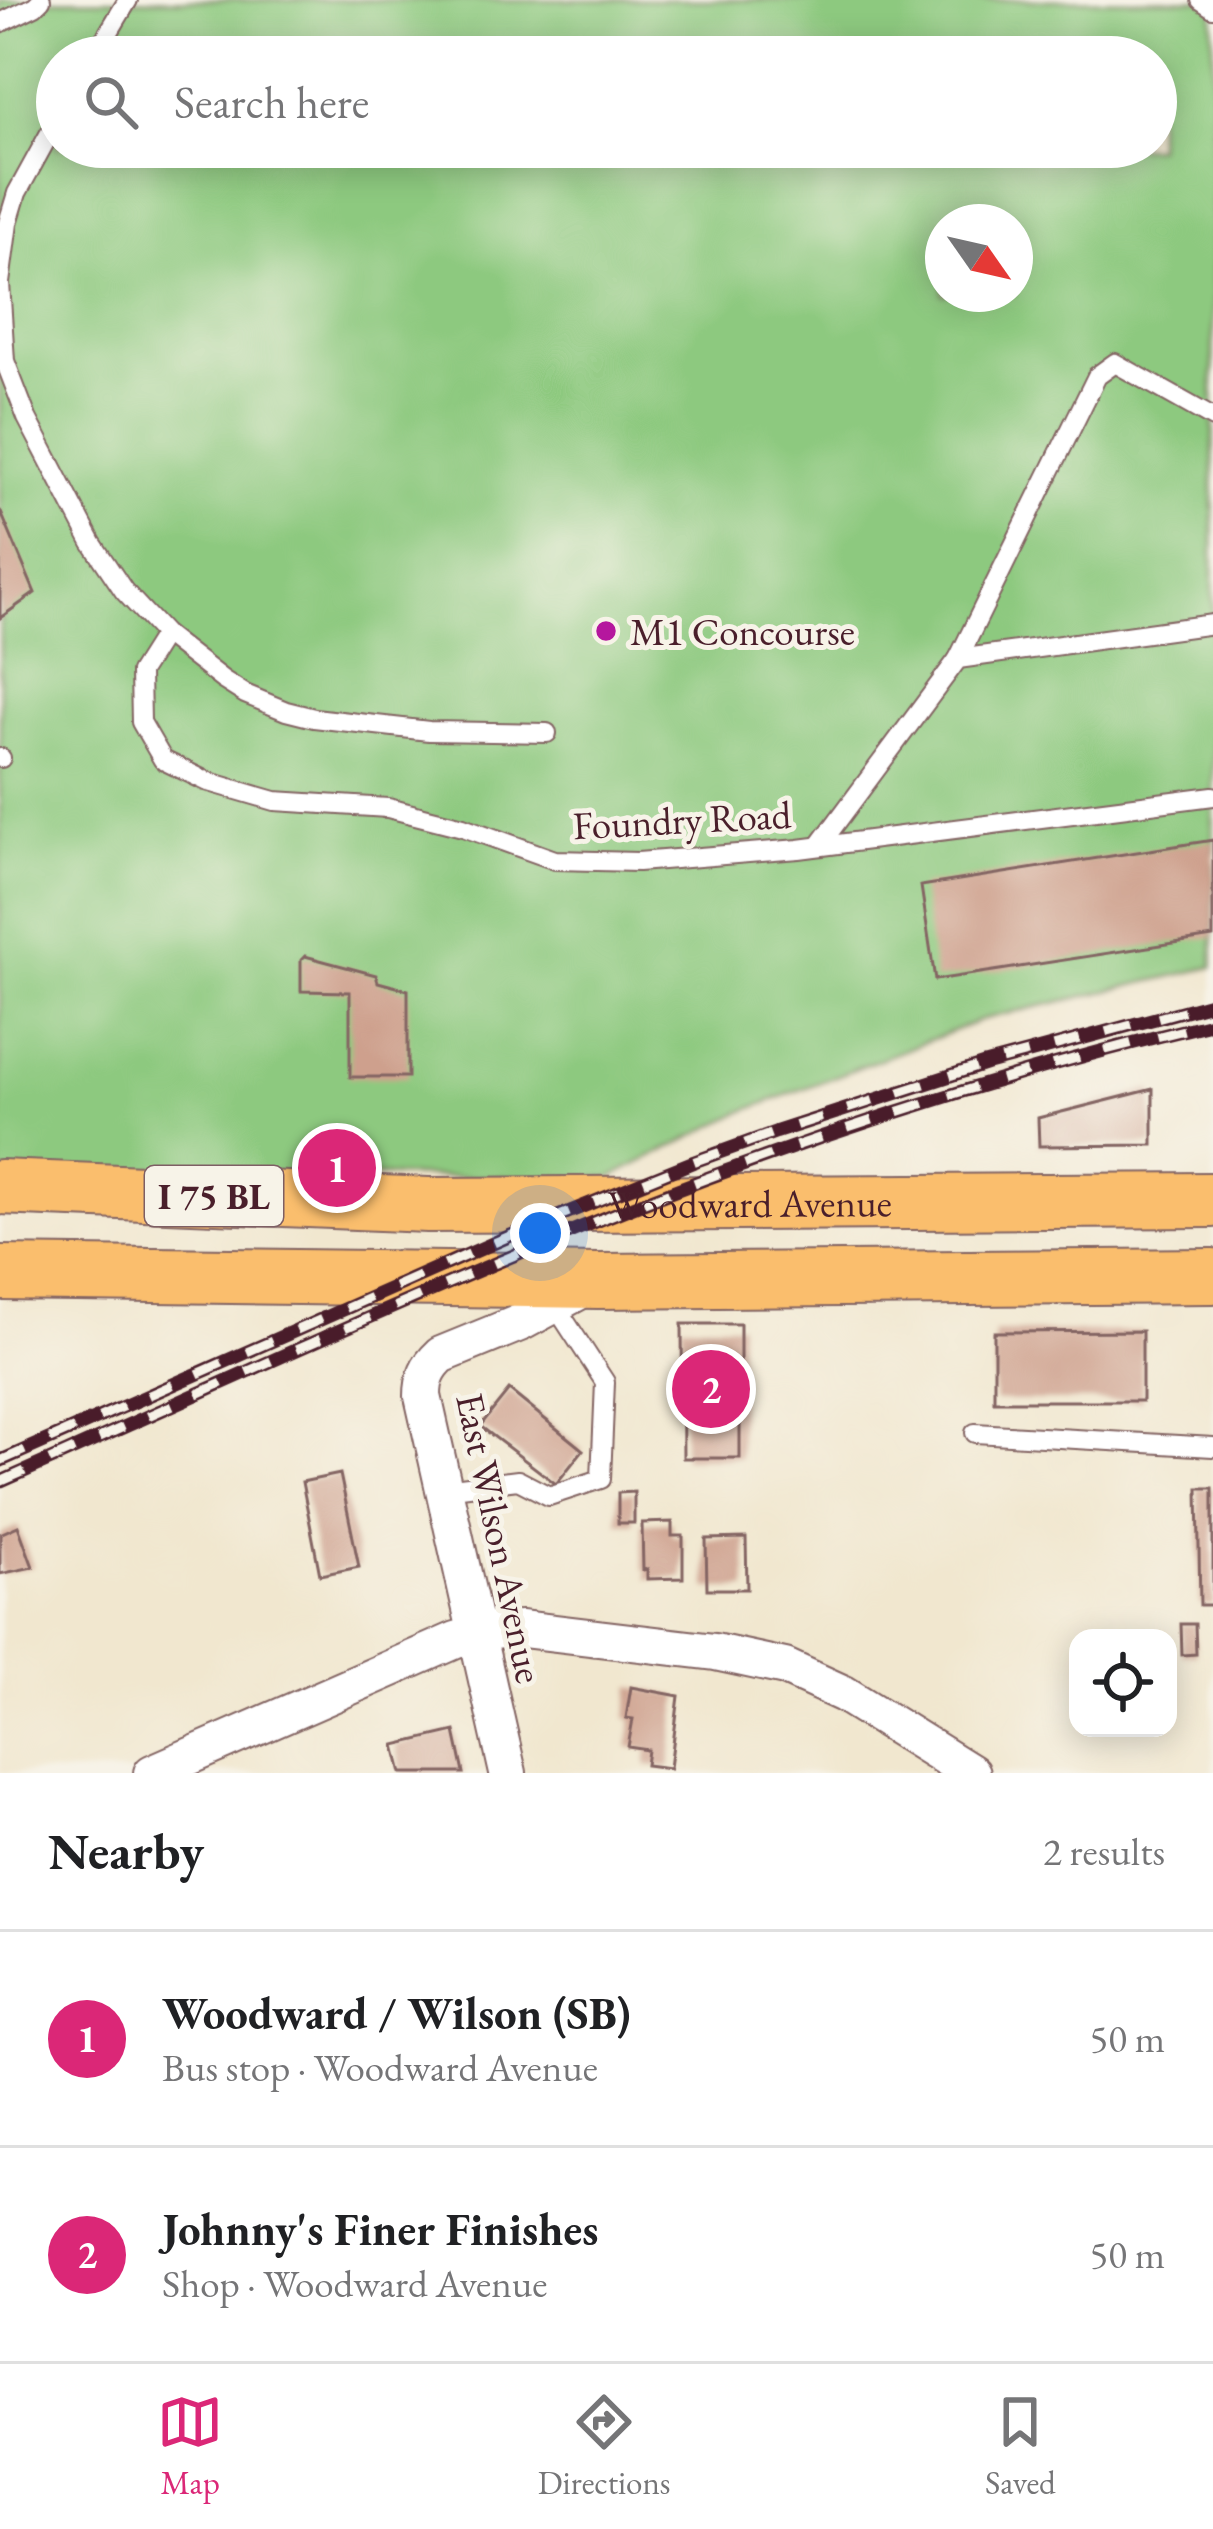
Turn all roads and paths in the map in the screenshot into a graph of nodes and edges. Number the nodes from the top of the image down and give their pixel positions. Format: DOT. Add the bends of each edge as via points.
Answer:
graph roads {
  1 [pos="41,0"];
  2 [pos="128,0"];
  3 [pos="1201,0"];
  4 [pos="1213,8"];
  5 [pos="0,23"];
  6 [pos="107,36"];
  7 [pos="36,159"];
  8 [pos="0,286"];
  9 [pos="1213,418"];
  10 [pos="1213,624"];
  11 [pos="164,634"];
  12 [pos="958,659"];
  13 [pos="547,733"];
  14 [pos="1213,796"];
  15 [pos="819,846"];
  16 [pos="0,1187"];
  17 [pos="1213,1200"];
  18 [pos="0,1273"];
  19 [pos="1213,1276"];
  20 [pos="576,1293"];
  21 [pos="975,1432"];
  22 [pos="1213,1447"];
  23 [pos="444,1489"];
  24 [pos="477,1634"];
  25 [pos="152,1773"];
  26 [pos="508,1773"];
  27 [pos="971,1773"];
  1 -- 5 [label="lane"];
  2 -- 6 [label="lane"];
  3 -- 4 [label="lane"];
  7 -- 8 [label="lane" via="8,223"];
  8 -- 11 [label="lane" via="5,361 27,418 107,568"];
  9 -- 12 [label="lane" via="1115,363 1097,376"];
  10 -- 12 [label="lane"];
  11 -- 13 [label="lane" via="234,687 286,711 429,730"];
  11 -- 15 [label="lane, Foundry Road" via="140,672 141,722 163,760 206,781 275,801 388,808 555,860 638,862"];
  12 -- 15 [label="lane"];
  14 -- 15 [label="lane, Foundry Road"];
  16 -- 17 [label="main road, Woodward Avenue / I 75 BL" via="428,1205"];
  18 -- 20 [label="main road, Woodward Avenue / I 75 BL"];
  19 -- 20 [label="main road, Woodward Avenue / I 75 BL"];
  20 -- 23 [label="street, East Wilson Avenue" via="432,1364 423,1396"];
  20 -- 23 [label="lane" via="605,1382 601,1479 549,1496 518,1480"];
  21 -- 22 [label="lane"];
  23 -- 24 [label="street, East Wilson Avenue"];
  24 -- 25 [label="street"];
  24 -- 26 [label="street, East Wilson Avenue"];
  24 -- 27 [label="street" via="541,1630 768,1662 844,1694"];
}
